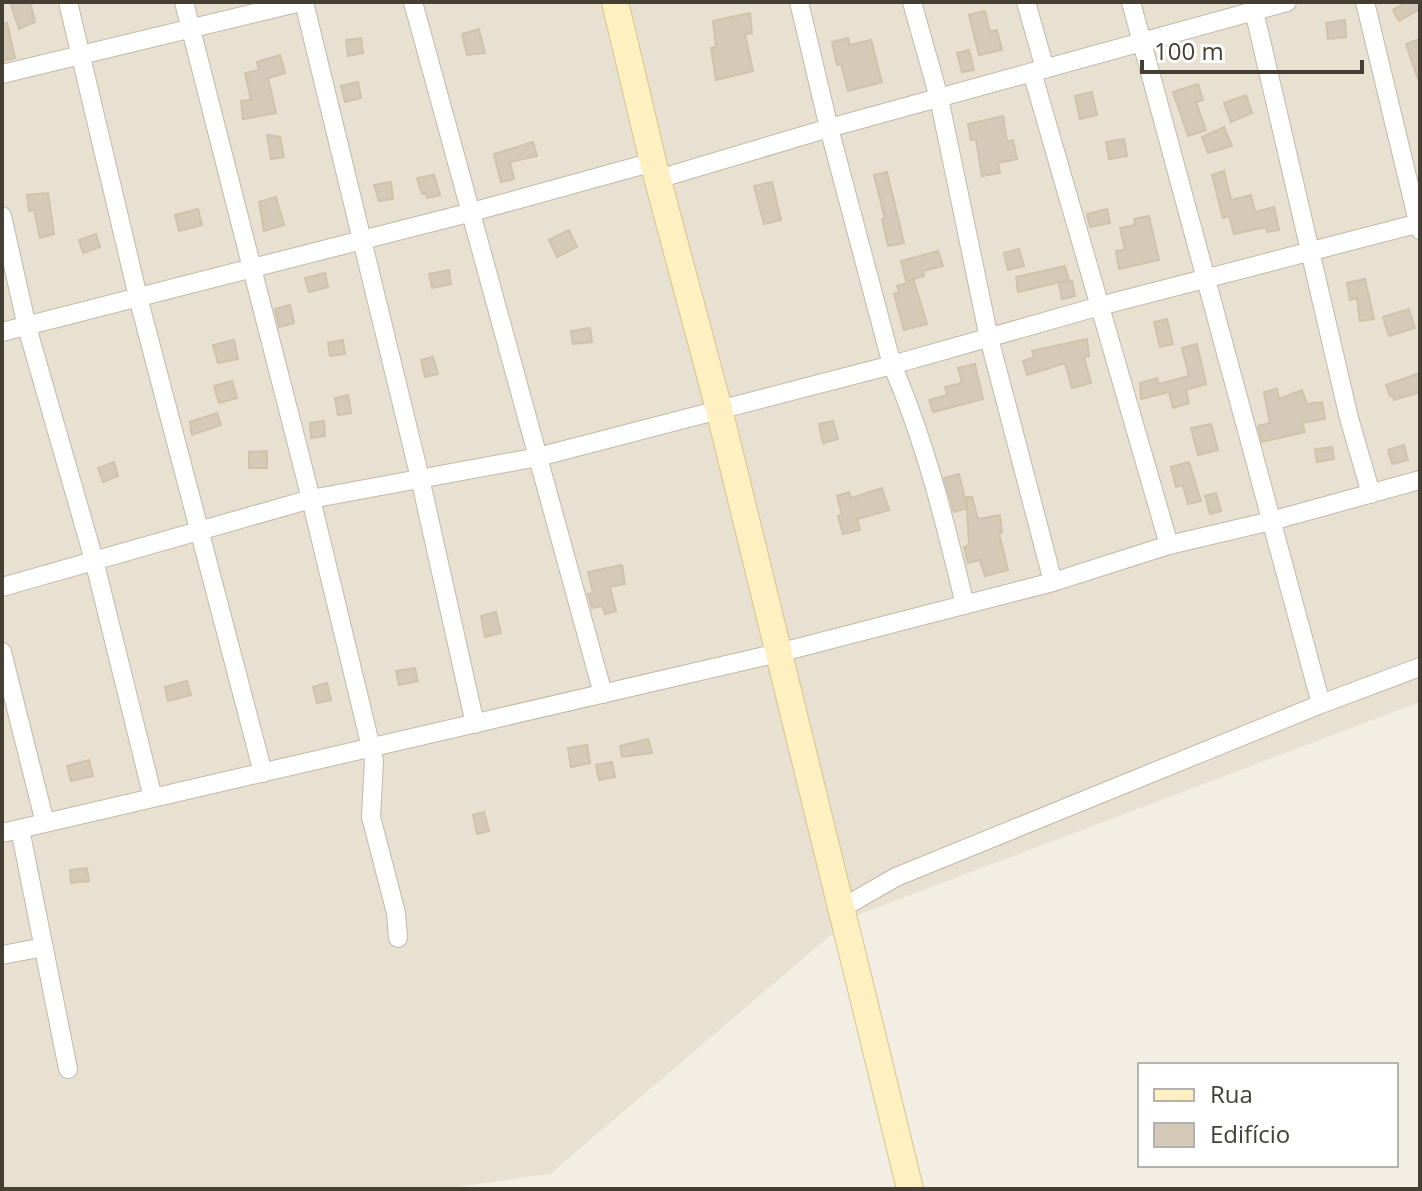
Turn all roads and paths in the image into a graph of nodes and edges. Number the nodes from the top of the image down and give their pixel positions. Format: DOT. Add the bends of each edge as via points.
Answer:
graph roads {
  1 [pos="68,2"];
  2 [pos="184,2"];
  3 [pos="302,2"];
  4 [pos="413,2"];
  5 [pos="615,2"];
  6 [pos="799,2"];
  7 [pos="912,2"];
  8 [pos="1026,2"];
  9 [pos="1131,2"];
  10 [pos="1287,2"];
  11 [pos="1365,2"];
  12 [pos="1253,6"];
  13 [pos="191,30"];
  14 [pos="1141,42"];
  15 [pos="82,56"];
  16 [pos="1038,71"];
  17 [pos="2,74"];
  18 [pos="939,98"];
  19 [pos="829,128"];
  20 [pos="655,171"];
  21 [pos="472,212"];
  22 [pos="2,216"];
  23 [pos="1419,225"];
  24 [pos="361,241"];
  25 [pos="1311,250"];
  26 [pos="251,269"];
  27 [pos="1205,278"];
  28 [pos="138,297"];
  29 [pos="1100,306"];
  30 [pos="27,327"];
  31 [pos="2,332"];
  32 [pos="989,338"];
  33 [pos="892,365"];
  34 [pos="719,409"];
  35 [pos="538,457"];
  36 [pos="420,478"];
  37 [pos="1420,480"];
  38 [pos="1371,494"];
  39 [pos="311,499"];
  40 [pos="1271,521"];
  41 [pos="201,532"];
  42 [pos="1169,545"];
  43 [pos="94,560"];
  44 [pos="1053,582"];
  45 [pos="2,587"];
  46 [pos="965,605"];
  47 [pos="2,652"];
  48 [pos="778,653"];
  49 [pos="1420,667"];
  50 [pos="603,694"];
  51 [pos="1321,704"];
  52 [pos="475,724"];
  53 [pos="370,748"];
  54 [pos="263,773"];
  55 [pos="153,798"];
  56 [pos="45,823"];
  57 [pos="11,831"];
  58 [pos="842,908"];
  59 [pos="398,938"];
  60 [pos="44,947"];
  61 [pos="2,955"];
  62 [pos="68,1069"];
  63 [pos="910,1189"];
  1 -- 15 [label="street"];
  2 -- 13 [label="street"];
  3 -- 13 [label="street"];
  3 -- 24 [label="street"];
  4 -- 21 [label="street"];
  5 -- 20 [label="street"];
  6 -- 19 [label="street"];
  7 -- 18 [label="street"];
  8 -- 16 [label="street"];
  9 -- 14 [label="street"];
  10 -- 12 [label="street"];
  11 -- 23 [label="street"];
  12 -- 14 [label="street"];
  12 -- 25 [label="street"];
  13 -- 15 [label="street"];
  13 -- 26 [label="street"];
  14 -- 16 [label="street"];
  14 -- 27 [label="street"];
  15 -- 17 [label="street"];
  15 -- 28 [label="street"];
  16 -- 18 [label="street"];
  16 -- 29 [label="street"];
  18 -- 19 [label="street"];
  18 -- 32 [label="street"];
  19 -- 20 [label="street"];
  19 -- 33 [label="street"];
  20 -- 21 [label="street"];
  20 -- 34 [label="street"];
  21 -- 24 [label="street"];
  21 -- 35 [label="street"];
  22 -- 30 [label="street"];
  23 -- 25 [label="street"];
  24 -- 26 [label="street"];
  24 -- 36 [label="street"];
  25 -- 27 [label="street"];
  25 -- 38 [label="street"];
  26 -- 28 [label="street"];
  26 -- 39 [label="street"];
  27 -- 29 [label="street"];
  27 -- 40 [label="street"];
  28 -- 30 [label="street"];
  28 -- 41 [label="street"];
  29 -- 32 [label="street"];
  29 -- 42 [label="street"];
  30 -- 31 [label="street"];
  30 -- 43 [label="street"];
  32 -- 33 [label="street"];
  32 -- 44 [label="street"];
  33 -- 34 [label="street"];
  33 -- 46 [label="street"];
  34 -- 35 [label="street"];
  34 -- 48 [label="street"];
  35 -- 36 [label="street"];
  35 -- 50 [label="street"];
  36 -- 39 [label="street"];
  36 -- 52 [label="street"];
  37 -- 38 [label="street"];
  38 -- 40 [label="street"];
  39 -- 41 [label="street"];
  39 -- 53 [label="street"];
  40 -- 42 [label="street"];
  40 -- 51 [label="street"];
  41 -- 43 [label="street"];
  41 -- 54 [label="street"];
  42 -- 44 [label="street"];
  43 -- 45 [label="street"];
  43 -- 55 [label="street"];
  44 -- 46 [label="street"];
  46 -- 48 [label="street"];
  47 -- 56 [label="street"];
  48 -- 50 [label="street"];
  48 -- 58 [label="street"];
  49 -- 51 [label="street"];
  50 -- 52 [label="street"];
  51 -- 58 [label="street" via="896,877"];
  52 -- 53 [label="street"];
  53 -- 54 [label="street"];
  53 -- 59 [label="street" via="371,817"];
  54 -- 55 [label="street"];
  55 -- 56 [label="street"];
  56 -- 57 [label="street"];
  57 -- 60 [label="street"];
  58 -- 63 [label="street"];
  60 -- 61 [label="street"];
  60 -- 62 [label="street"];
}
